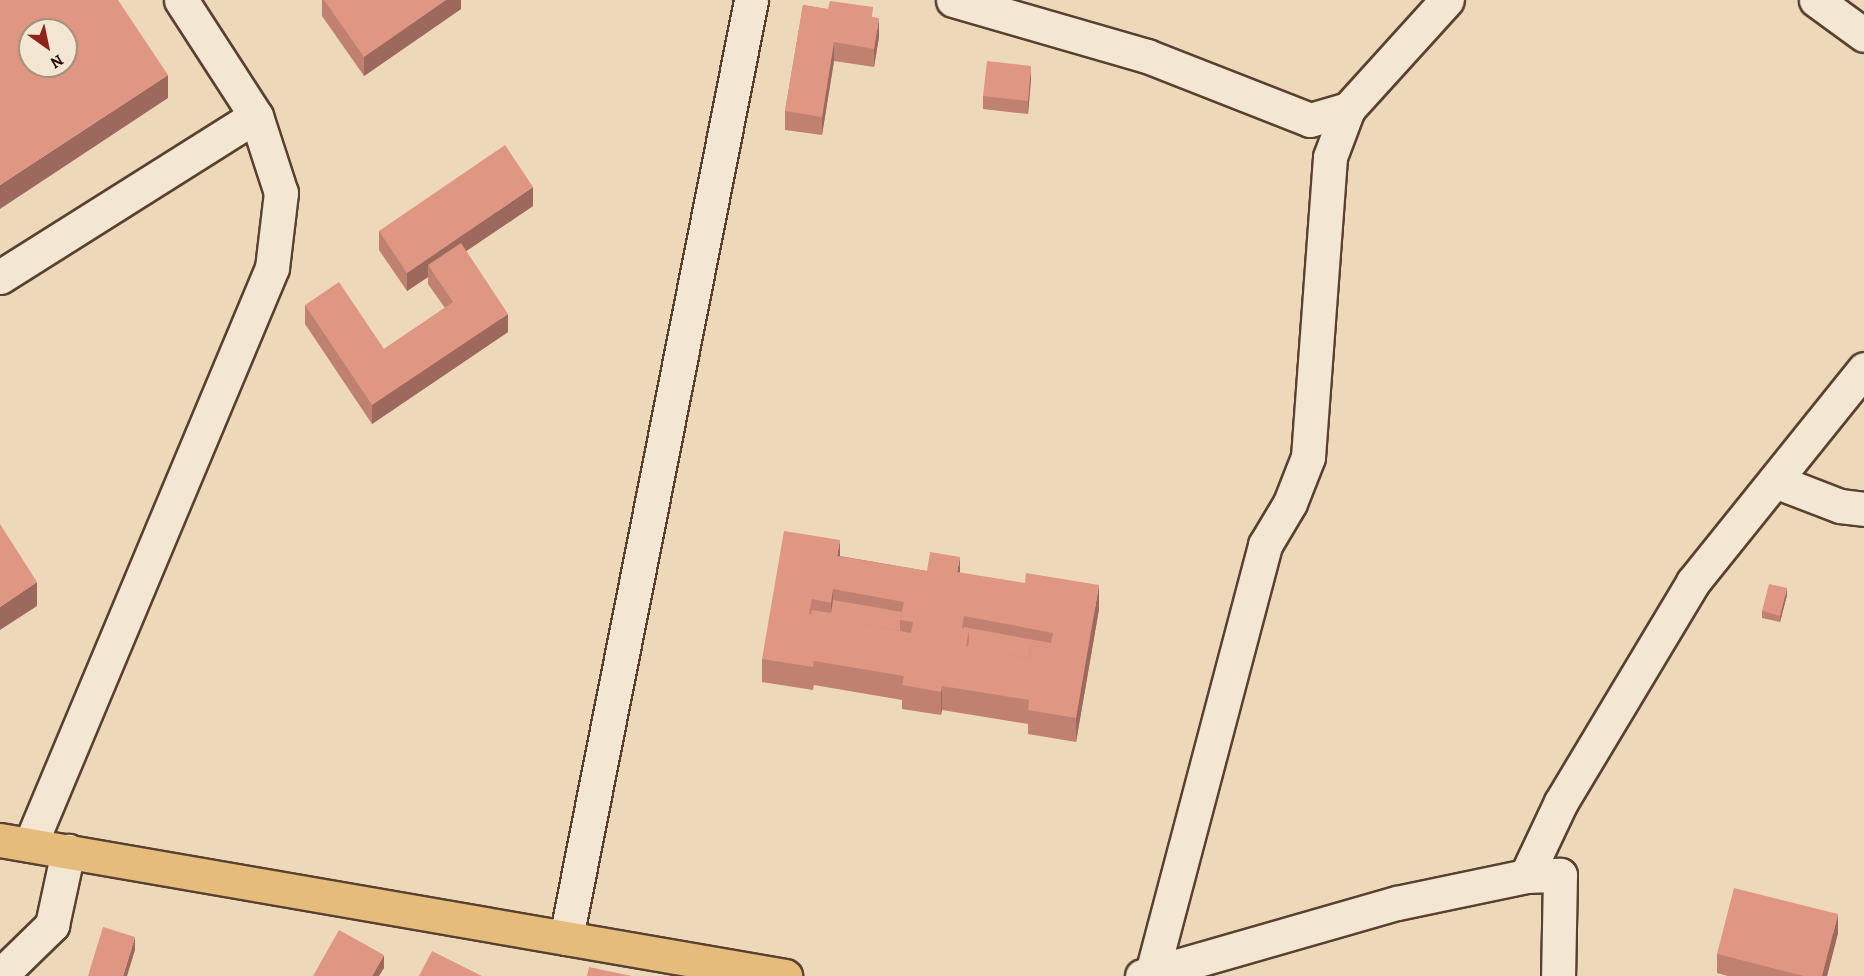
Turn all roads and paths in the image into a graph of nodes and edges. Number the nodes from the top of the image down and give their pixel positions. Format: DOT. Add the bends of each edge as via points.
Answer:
graph roads {
  1 [pos="181,0"];
  2 [pos="751,0"];
  3 [pos="953,0"];
  4 [pos="1446,0"];
  5 [pos="1816,0"];
  6 [pos="1864,35"];
  7 [pos="1348,109"];
  8 [pos="256,116"];
  9 [pos="1310,120"];
  10 [pos="1330,157"];
  11 [pos="0,277"];
  12 [pos="1864,369"];
  13 [pos="1775,482"];
  14 [pos="1864,509"];
  15 [pos="15,842"];
  16 [pos="68,851"];
  17 [pos="1526,876"];
  18 [pos="566,938"];
  19 [pos="1147,975"];
  20 [pos="6,976"];
  21 [pos="785,976"];
  22 [pos="1558,976"];
  1 -- 8 [label="street"];
  2 -- 18 [label="street"];
  3 -- 9 [label="street" via="1147,56"];
  4 -- 7 [label="street"];
  5 -- 6 [label="street"];
  7 -- 9 [label="street"];
  7 -- 10 [label="street"];
  8 -- 11 [label="street"];
  8 -- 15 [label="street" via="281,193 272,268"];
  9 -- 10 [label="street"];
  10 -- 19 [label="street" via="1308,457 1290,503 1265,545"];
  12 -- 13 [label="street"];
  13 -- 14 [label="street" via="1840,506"];
  13 -- 17 [label="street" via="1693,582 1561,802"];
  15 -- 16 [label="main road"];
  16 -- 18 [label="main road"];
  16 -- 20 [label="street" via="52,925 8,968"];
  17 -- 19 [label="street" via="1397,903"];
  17 -- 22 [label="street" via="1560,875"];
  18 -- 21 [label="main road"];
}
